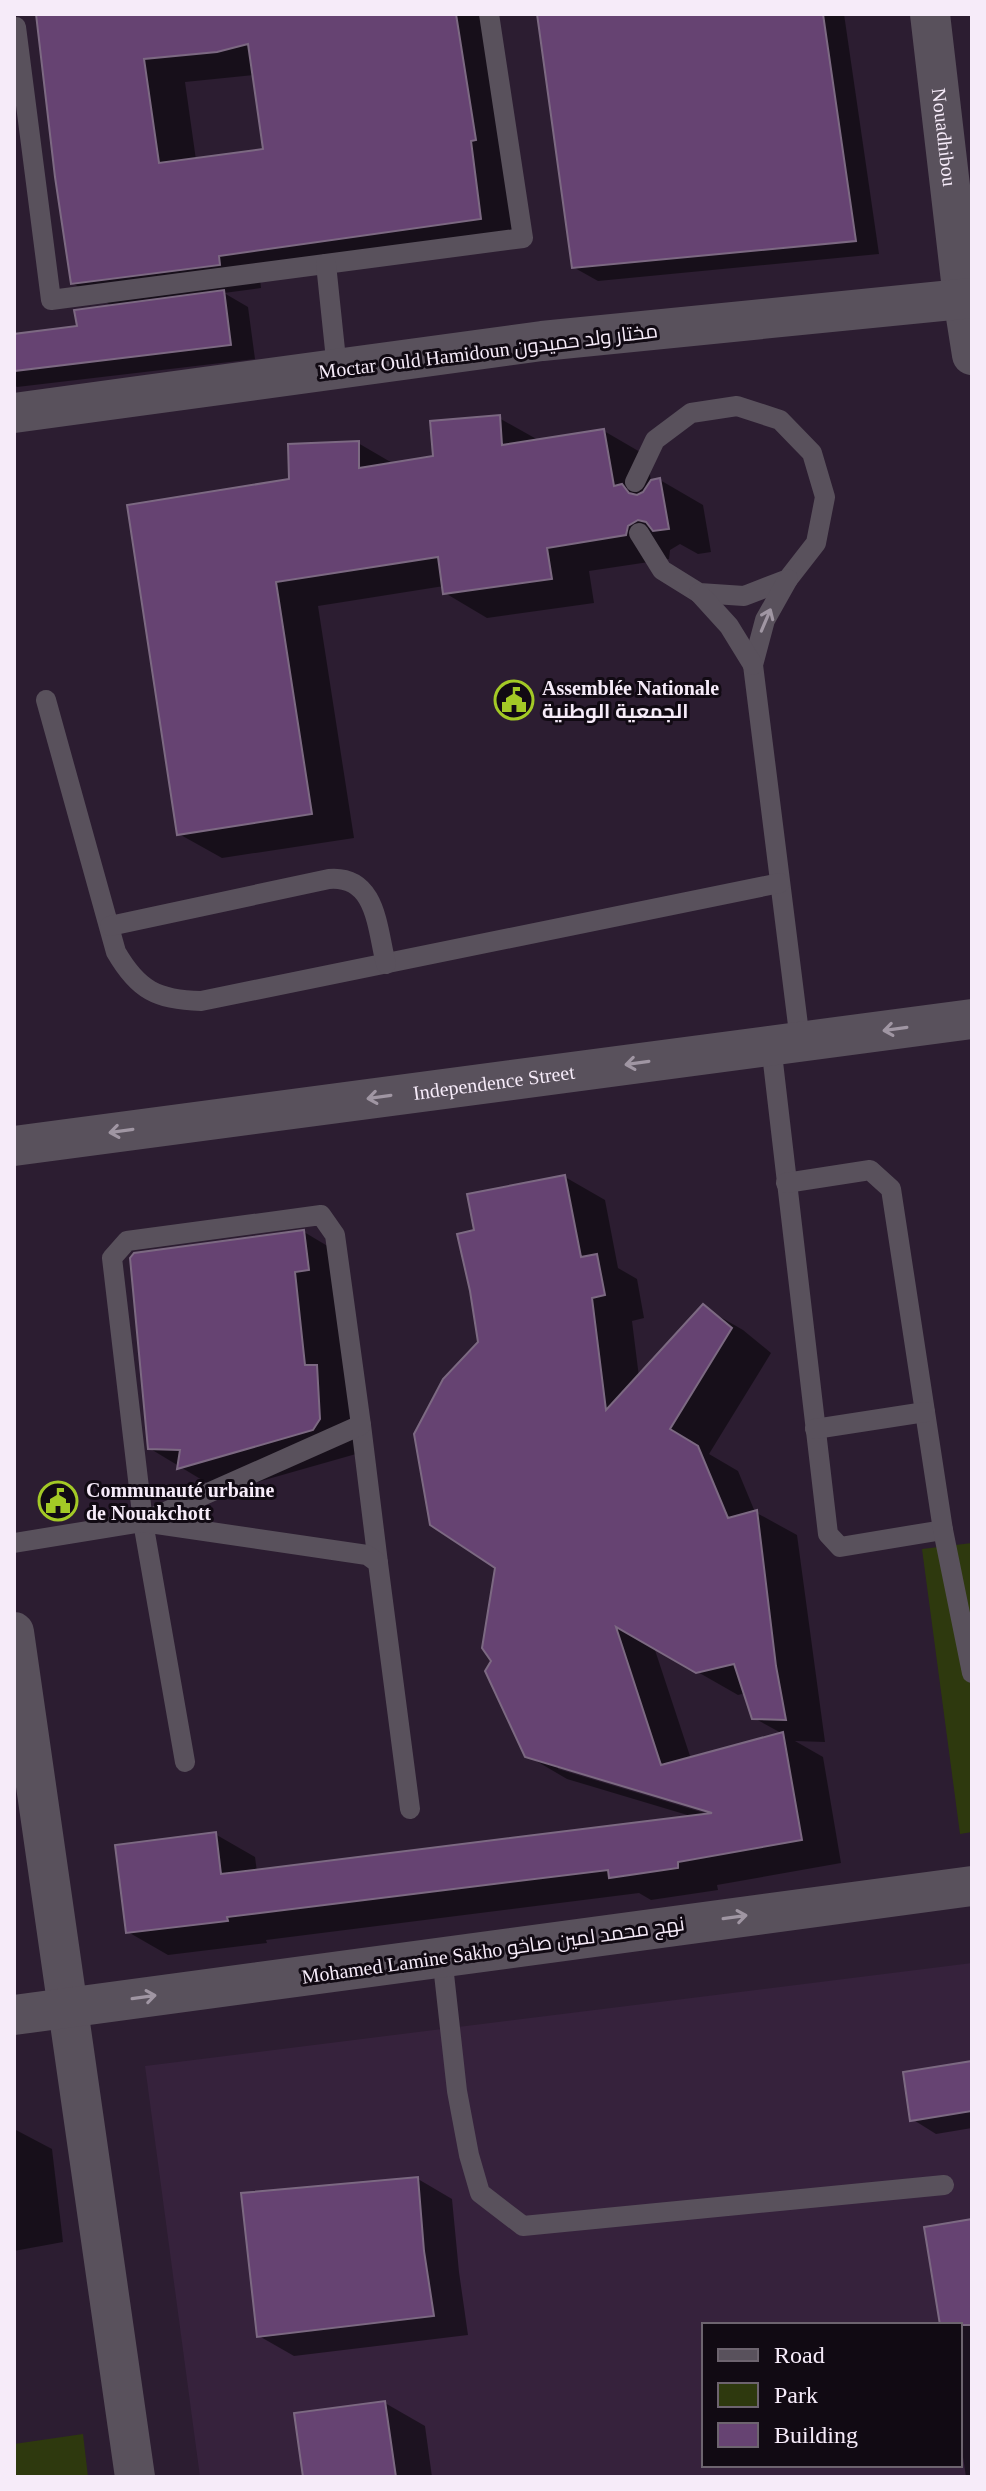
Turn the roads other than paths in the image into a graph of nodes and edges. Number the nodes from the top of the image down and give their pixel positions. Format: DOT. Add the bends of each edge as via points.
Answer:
graph roads {
  1 [pos="489,14"];
  2 [pos="930,14"];
  3 [pos="15,23"];
  4 [pos="326,264"];
  5 [pos="968,298"];
  6 [pos="972,355"];
  7 [pos="337,369"];
  8 [pos="14,413"];
  9 [pos="635,482"];
  10 [pos="639,533"];
  11 [pos="788,579"];
  12 [pos="699,593"];
  13 [pos="753,665"];
  14 [pos="46,700"];
  15 [pos="780,883"];
  16 [pos="110,926"];
  17 [pos="386,964"];
  18 [pos="972,1019"];
  19 [pos="785,1043"];
  20 [pos="14,1146"];
  21 [pos="786,1183"];
  22 [pos="925,1412"];
  23 [pos="361,1425"];
  24 [pos="815,1429"];
  25 [pos="143,1522"];
  26 [pos="943,1530"];
  27 [pos="14,1543"];
  28 [pos="378,1563"];
  29 [pos="14,1632"];
  30 [pos="972,1673"];
  31 [pos="185,1762"];
  32 [pos="410,1809"];
  33 [pos="972,1886"];
  34 [pos="442,1956"];
  35 [pos="67,2007"];
  36 [pos="14,2015"];
  37 [pos="944,2185"];
  38 [pos="135,2477"];
  1 -- 4 [label="lane" via="523,238"];
  2 -- 5 [label="street, Nouadhibou"];
  3 -- 4 [label="lane" via="51,300"];
  4 -- 7 [label="lane"];
  5 -- 6 [label="street, Nouadhibou"];
  5 -- 7 [label="street, Moctar Ould Hamidoun مختار ولد حميدون" via="542,341"];
  7 -- 8 [label="street, Moctar Ould Hamidoun مختار ولد حميدون"];
  9 -- 11 [label="lane" via="655,440 691,413 737,406 780,420 812,453 825,497 816,543"];
  10 -- 12 [label="lane" via="662,570"];
  11 -- 12 [label="lane" via="744,596"];
  13 -- 11 [label="lane, one-way" via="765,620"];
  12 -- 13 [label="lane" via="729,626"];
  13 -- 15 [label="lane"];
  14 -- 16 [label="lane"];
  15 -- 17 [label="lane"];
  15 -- 19 [label="lane"];
  16 -- 17 [label="lane" via="129,975 150,992 175,1001 201,1001"];
  16 -- 17 [label="lane" via="329,879 350,880 366,892"];
  18 -- 19 [label="street, Independence Street, one-way"];
  19 -- 20 [label="street, Independence Street, one-way"];
  19 -- 21 [label="lane"];
  21 -- 22 [label="lane" via="870,1170 891,1189"];
  21 -- 24 [label="lane"];
  22 -- 24 [label="lane"];
  22 -- 26 [label="lane"];
  23 -- 25 [label="lane"];
  23 -- 25 [label="lane" via="335,1235 321,1215 127,1241 112,1258"];
  23 -- 28 [label="lane"];
  24 -- 26 [label="lane" via="828,1534 840,1547"];
  25 -- 27 [label="lane"];
  25 -- 28 [label="lane" via="367,1555"];
  25 -- 31 [label="lane"];
  26 -- 30 [label="lane"];
  28 -- 32 [label="lane"];
  29 -- 35 [label="street"];
  34 -- 33 [label="street, Mohamed Lamine Sakho نهج محمد لمين صاخو, one-way"];
  35 -- 34 [label="street, Mohamed Lamine Sakho نهج محمد لمين صاخو, one-way"];
  34 -- 37 [label="lane" via="457,2091 480,2193 523,2226"];
  35 -- 36 [label="street, Mohamed Lamine Sakho نهج محمد لمين صاخو"];
  35 -- 38 [label="street"];
}
